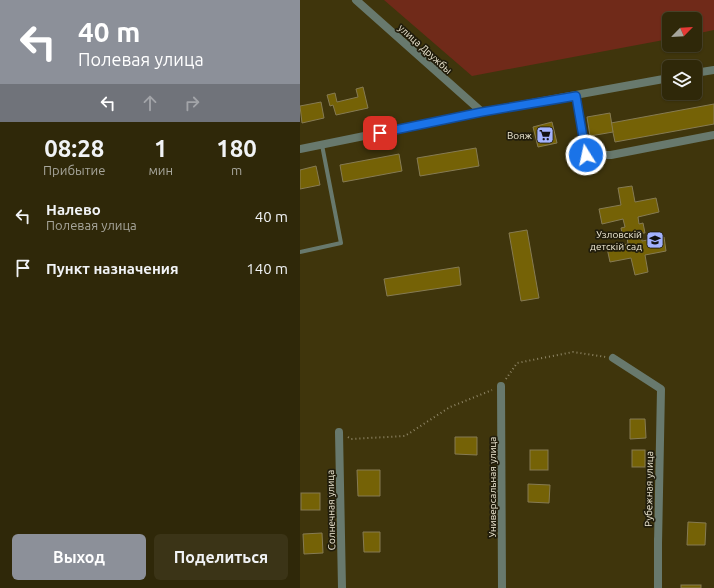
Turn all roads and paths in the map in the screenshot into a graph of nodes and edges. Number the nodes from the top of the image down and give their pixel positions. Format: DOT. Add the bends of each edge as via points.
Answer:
graph roads {
  1 [pos="356,0"];
  2 [pos="714,70"];
  3 [pos="702,72"];
  4 [pos="662,79"];
  5 [pos="576,96"];
  6 [pos="482,112"];
  7 [pos="714,135"];
  8 [pos="322,145"];
  9 [pos="300,149"];
  10 [pos="300,252"];
  11 [pos="613,358"];
  12 [pos="501,386"];
  13 [pos="340,432"];
  14 [pos="342,588"];
  15 [pos="502,588"];
  16 [pos="658,588"];
  1 -- 6 [label="street, улица Дружбы"];
  2 -- 3 [label="street"];
  4 -- 5 [label="street"];
  5 -- 6 [label="street"];
  5 -- 7 [label="street" via="586,155 611,155"];
  6 -- 8 [label="street"];
  8 -- 9 [label="street"];
  8 -- 10 [label="lane" via="341,243"];
  11 -- 12 [label="path" via="573,352 517,363"];
  11 -- 16 [label="street" via="661,390"];
  12 -- 13 [label="path" via="450,407 405,436 351,439"];
  12 -- 15 [label="street, Универсальная улица"];
  13 -- 14 [label="street, Солнечная улица"];
}
